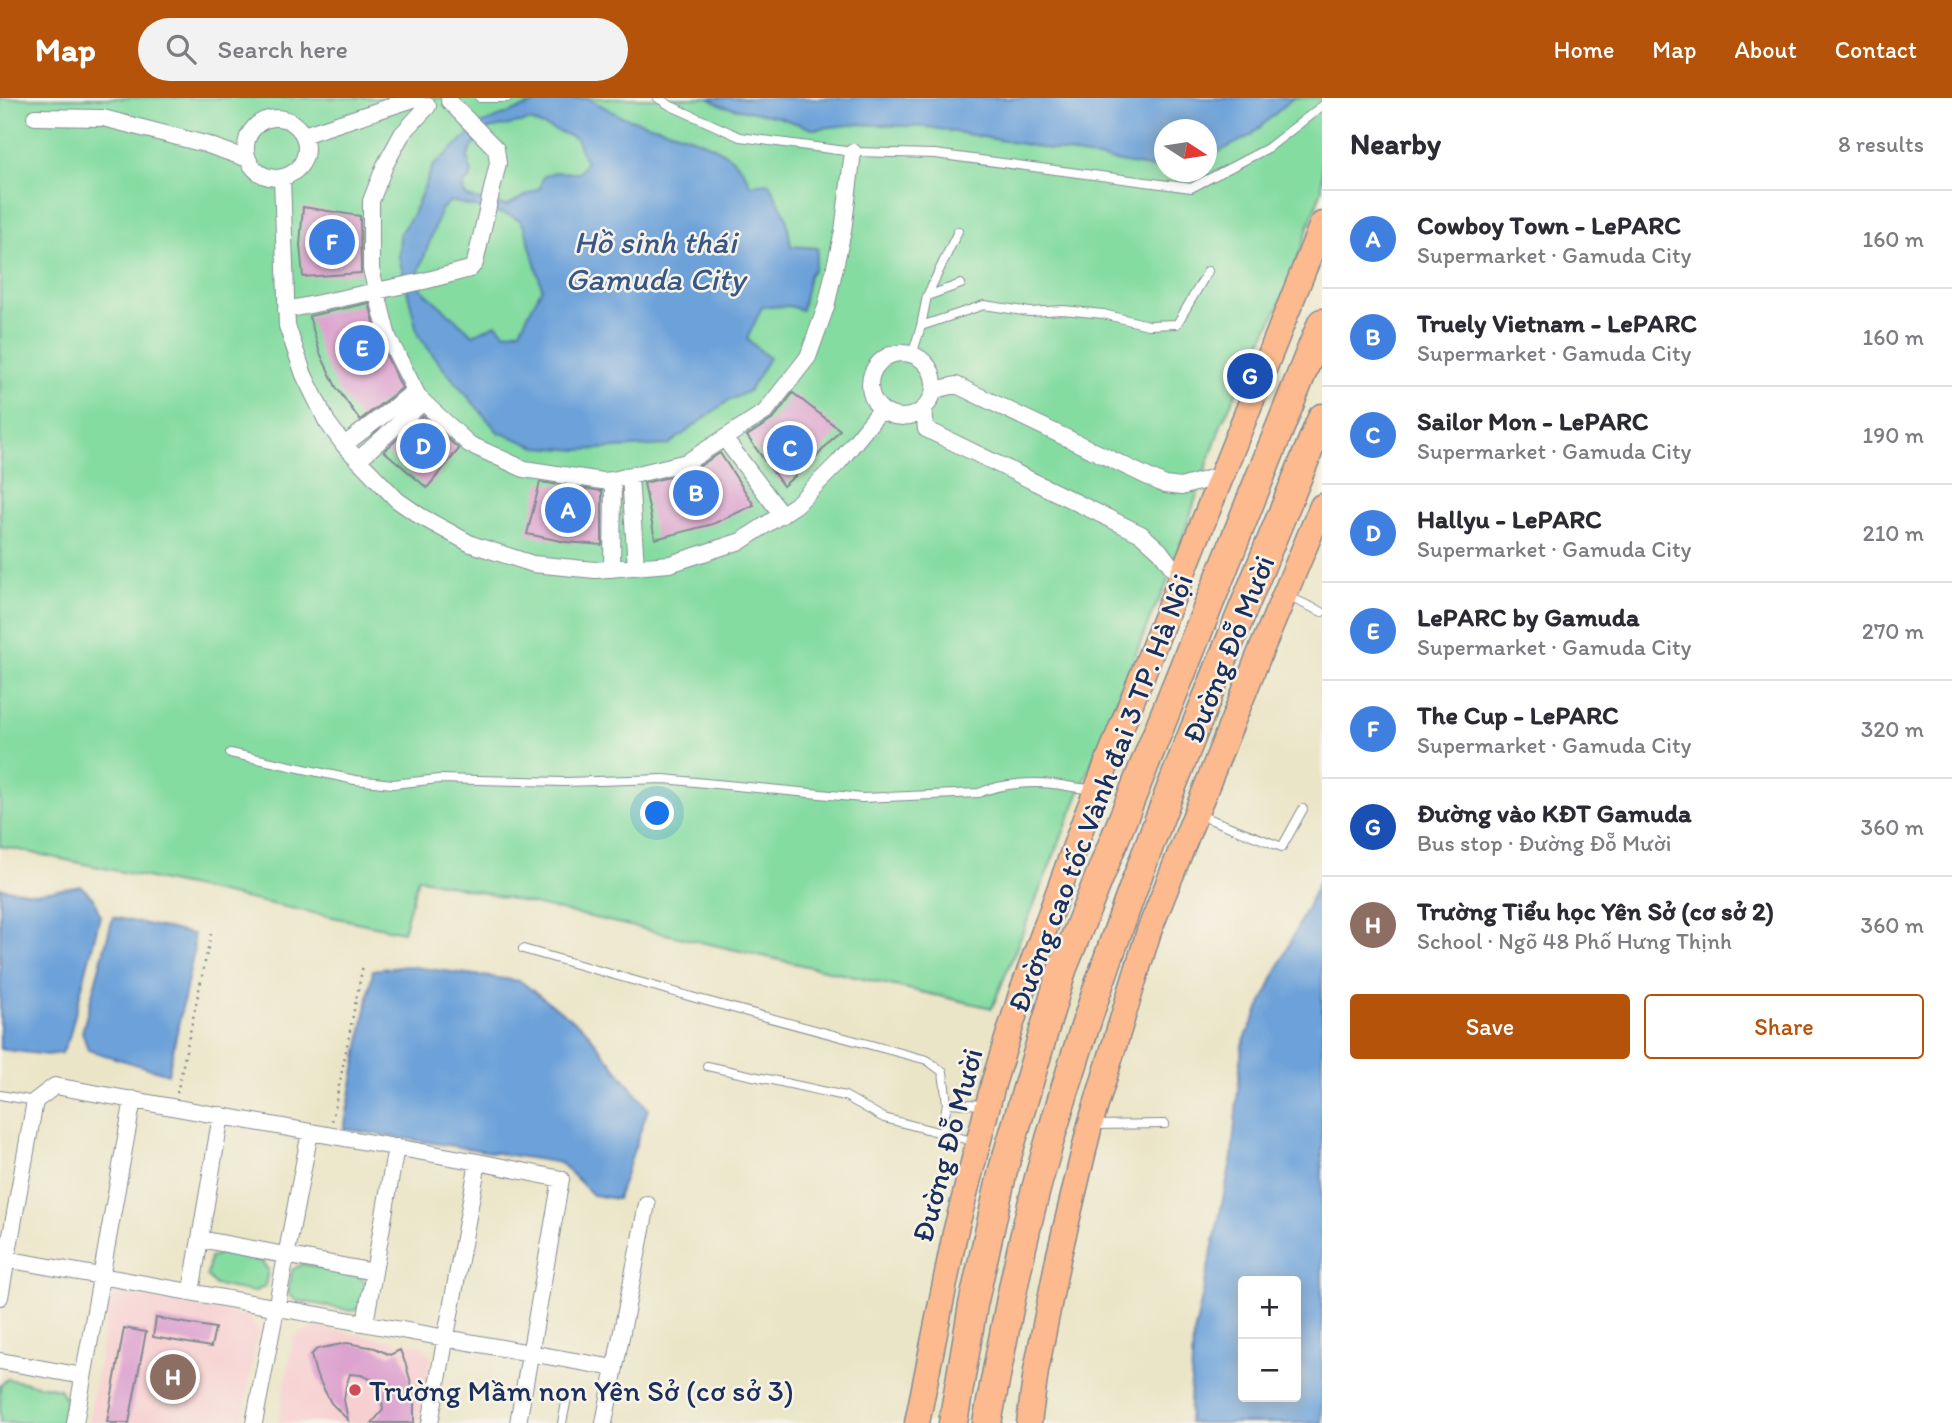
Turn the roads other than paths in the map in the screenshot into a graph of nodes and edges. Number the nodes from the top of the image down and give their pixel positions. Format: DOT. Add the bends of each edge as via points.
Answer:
graph roads {
  1 [pos="480,98"];
  2 [pos="507,98"];
  3 [pos="658,98"];
  4 [pos="449,100"];
  5 [pos="422,101"];
  6 [pos="1322,106"];
  7 [pos="35,117"];
  8 [pos="303,135"];
  9 [pos="853,152"];
  10 [pos="247,159"];
  11 [pos="282,177"];
  12 [pos="1322,225"];
  13 [pos="958,231"];
  14 [pos="1208,271"];
  15 [pos="961,284"];
  16 [pos="376,291"];
  17 [pos="927,296"];
  18 [pos="286,310"];
  19 [pos="1322,323"];
  20 [pos="921,326"];
  21 [pos="913,352"];
  22 [pos="935,390"];
  23 [pos="419,396"];
  24 [pos="924,410"];
  25 [pos="880,411"];
  26 [pos="1322,418"];
  27 [pos="721,440"];
  28 [pos="344,445"];
  29 [pos="358,460"];
  30 [pos="1222,475"];
  31 [pos="630,476"];
  32 [pos="613,480"];
  33 [pos="1322,506"];
  34 [pos="778,517"];
  35 [pos="636,567"];
  36 [pos="612,569"];
  37 [pos="1181,579"];
  38 [pos="1284,594"];
  39 [pos="1322,612"];
  40 [pos="230,752"];
  41 [pos="1096,789"];
  42 [pos="1303,809"];
  43 [pos="1195,813"];
  44 [pos="523,949"];
  45 [pos="707,1066"];
  46 [pos="0,1095"];
  47 [pos="133,1099"];
  48 [pos="35,1101"];
  49 [pos="947,1103"];
  50 [pos="988,1105"];
  51 [pos="221,1115"];
  52 [pos="1090,1125"];
  53 [pos="1165,1125"];
  54 [pos="310,1132"];
  55 [pos="942,1132"];
  56 [pos="978,1142"];
  57 [pos="396,1147"];
  58 [pos="478,1162"];
  59 [pos="647,1204"];
  60 [pos="200,1239"];
  61 [pos="287,1255"];
  62 [pos="3,1259"];
  63 [pos="374,1272"];
  64 [pos="102,1276"];
  65 [pos="191,1292"];
  66 [pos="0,1297"];
  67 [pos="277,1308"];
  68 [pos="365,1323"];
  69 [pos="445,1338"];
  70 [pos="530,1353"];
  71 [pos="0,1361"];
  72 [pos="614,1368"];
  73 [pos="83,1376"];
  74 [pos="566,1403"];
  75 [pos="75,1423"];
  76 [pos="254,1423"];
  77 [pos="430,1423"];
  78 [pos="518,1423"];
  79 [pos="562,1423"];
  80 [pos="604,1423"];
  81 [pos="917,1423"];
  82 [pos="953,1423"];
  83 [pos="987,1423"];
  84 [pos="1029,1423"];
  1 -- 2 [label="lane"];
  3 -- 9 [label="lane" via="740,137"];
  4 -- 5 [label="street" via="437,108"];
  4 -- 16 [label="street" via="498,155 475,263 471,269"];
  5 -- 8 [label="street"];
  5 -- 16 [label="street" via="385,165 371,201 371,269"];
  6 -- 9 [label="lane" via="1268,148 1192,188 935,153"];
  7 -- 10 [label="street" via="103,118"];
  8 -- 10 [label="street" via="286,120 264,120 248,136"];
  8 -- 11 [label="street" via="306,150 301,164"];
  9 -- 27 [label="street" via="843,231 826,307 807,356 765,412"];
  10 -- 11 [label="street" via="261,174"];
  11 -- 18 [label="street"];
  12 -- 30 [label="main road, Đường Đỗ Mười"];
  13 -- 17 [label="lane"];
  14 -- 20 [label="lane" via="1177,324 1148,325 1103,314 984,306"];
  15 -- 17 [label="lane"];
  16 -- 18 [label="street"];
  16 -- 23 [label="street" via="388,337"];
  17 -- 20 [label="lane"];
  18 -- 28 [label="street" via="304,374 327,422"];
  19 -- 82 [label="highway, Đường cao tốc Vành đai 3 TP. Hà Nội" via="1062,971 1003,1170"];
  20 -- 21 [label="lane"];
  21 -- 22 [label="street" via="931,367"];
  21 -- 25 [label="street" via="890,353 872,368 869,391"];
  22 -- 24 [label="street"];
  22 -- 30 [label="street" via="956,385 1165,485 1181,487"];
  23 -- 28 [label="street"];
  23 -- 29 [label="street"];
  23 -- 32 [label="street" via="469,444 524,469"];
  24 -- 25 [label="street" via="902,418"];
  24 -- 37 [label="street" via="926,429 1141,534"];
  25 -- 34 [label="street" via="839,462"];
  26 -- 83 [label="highway" via="1099,982 1038,1179"];
  27 -- 31 [label="street" via="687,462"];
  27 -- 34 [label="street"];
  28 -- 29 [label="street"];
  29 -- 36 [label="street" via="397,499 471,544 533,564"];
  30 -- 37 [label="main road, Đường Đỗ Mười"];
  31 -- 32 [label="street"];
  31 -- 35 [label="street"];
  32 -- 36 [label="street"];
  33 -- 38 [label="main road, Đường Đỗ Mười" via="1311,541"];
  34 -- 35 [label="street" via="741,541 670,564"];
  35 -- 36 [label="street"];
  37 -- 41 [label="main road, Đường Đỗ Mười"];
  38 -- 39 [label="lane"];
  38 -- 43 [label="main road, Đường Đỗ Mười"];
  40 -- 41 [label="lane" via="393,784 439,779 664,779 862,798 979,793 1019,784"];
  41 -- 50 [label="main road, Đường Đỗ Mười" via="1021,994"];
  42 -- 43 [label="lane" via="1282,848"];
  43 -- 52 [label="main road, Đường Đỗ Mười" via="1149,931"];
  44 -- 49 [label="lane" via="927,1059 943,1072"];
  45 -- 55 [label="lane" via="845,1096 884,1118"];
  46 -- 48 [label="lane"];
  47 -- 48 [label="street" via="55,1086"];
  47 -- 51 [label="street"];
  47 -- 64 [label="street"];
  48 -- 62 [label="street"];
  49 -- 50 [label="lane"];
  49 -- 55 [label="lane"];
  50 -- 56 [label="main road, Đường Đỗ Mười"];
  51 -- 54 [label="street"];
  51 -- 60 [label="street"];
  52 -- 53 [label="lane"];
  52 -- 84 [label="main road, Đường Đỗ Mười" via="1058,1259"];
  54 -- 57 [label="street"];
  54 -- 61 [label="street"];
  55 -- 56 [label="lane"];
  56 -- 81 [label="main road, Đường Đỗ Mười" via="953,1239"];
  57 -- 58 [label="street"];
  57 -- 63 [label="street"];
  58 -- 69 [label="street"];
  58 -- 70 [label="street" via="561,1179"];
  59 -- 72 [label="street"];
  60 -- 61 [label="street"];
  60 -- 65 [label="street"];
  61 -- 63 [label="street"];
  61 -- 67 [label="street"];
  62 -- 64 [label="street"];
  62 -- 66 [label="street"];
  63 -- 68 [label="street"];
  64 -- 65 [label="street"];
  64 -- 73 [label="street"];
  65 -- 67 [label="street"];
  67 -- 68 [label="street"];
  67 -- 76 [label="street"];
  68 -- 69 [label="street"];
  69 -- 70 [label="street"];
  69 -- 77 [label="street"];
  70 -- 72 [label="street"];
  70 -- 78 [label="street"];
  71 -- 73 [label="street"];
  72 -- 80 [label="street"];
  73 -- 75 [label="street"];
  74 -- 79 [label="lane"];
}
